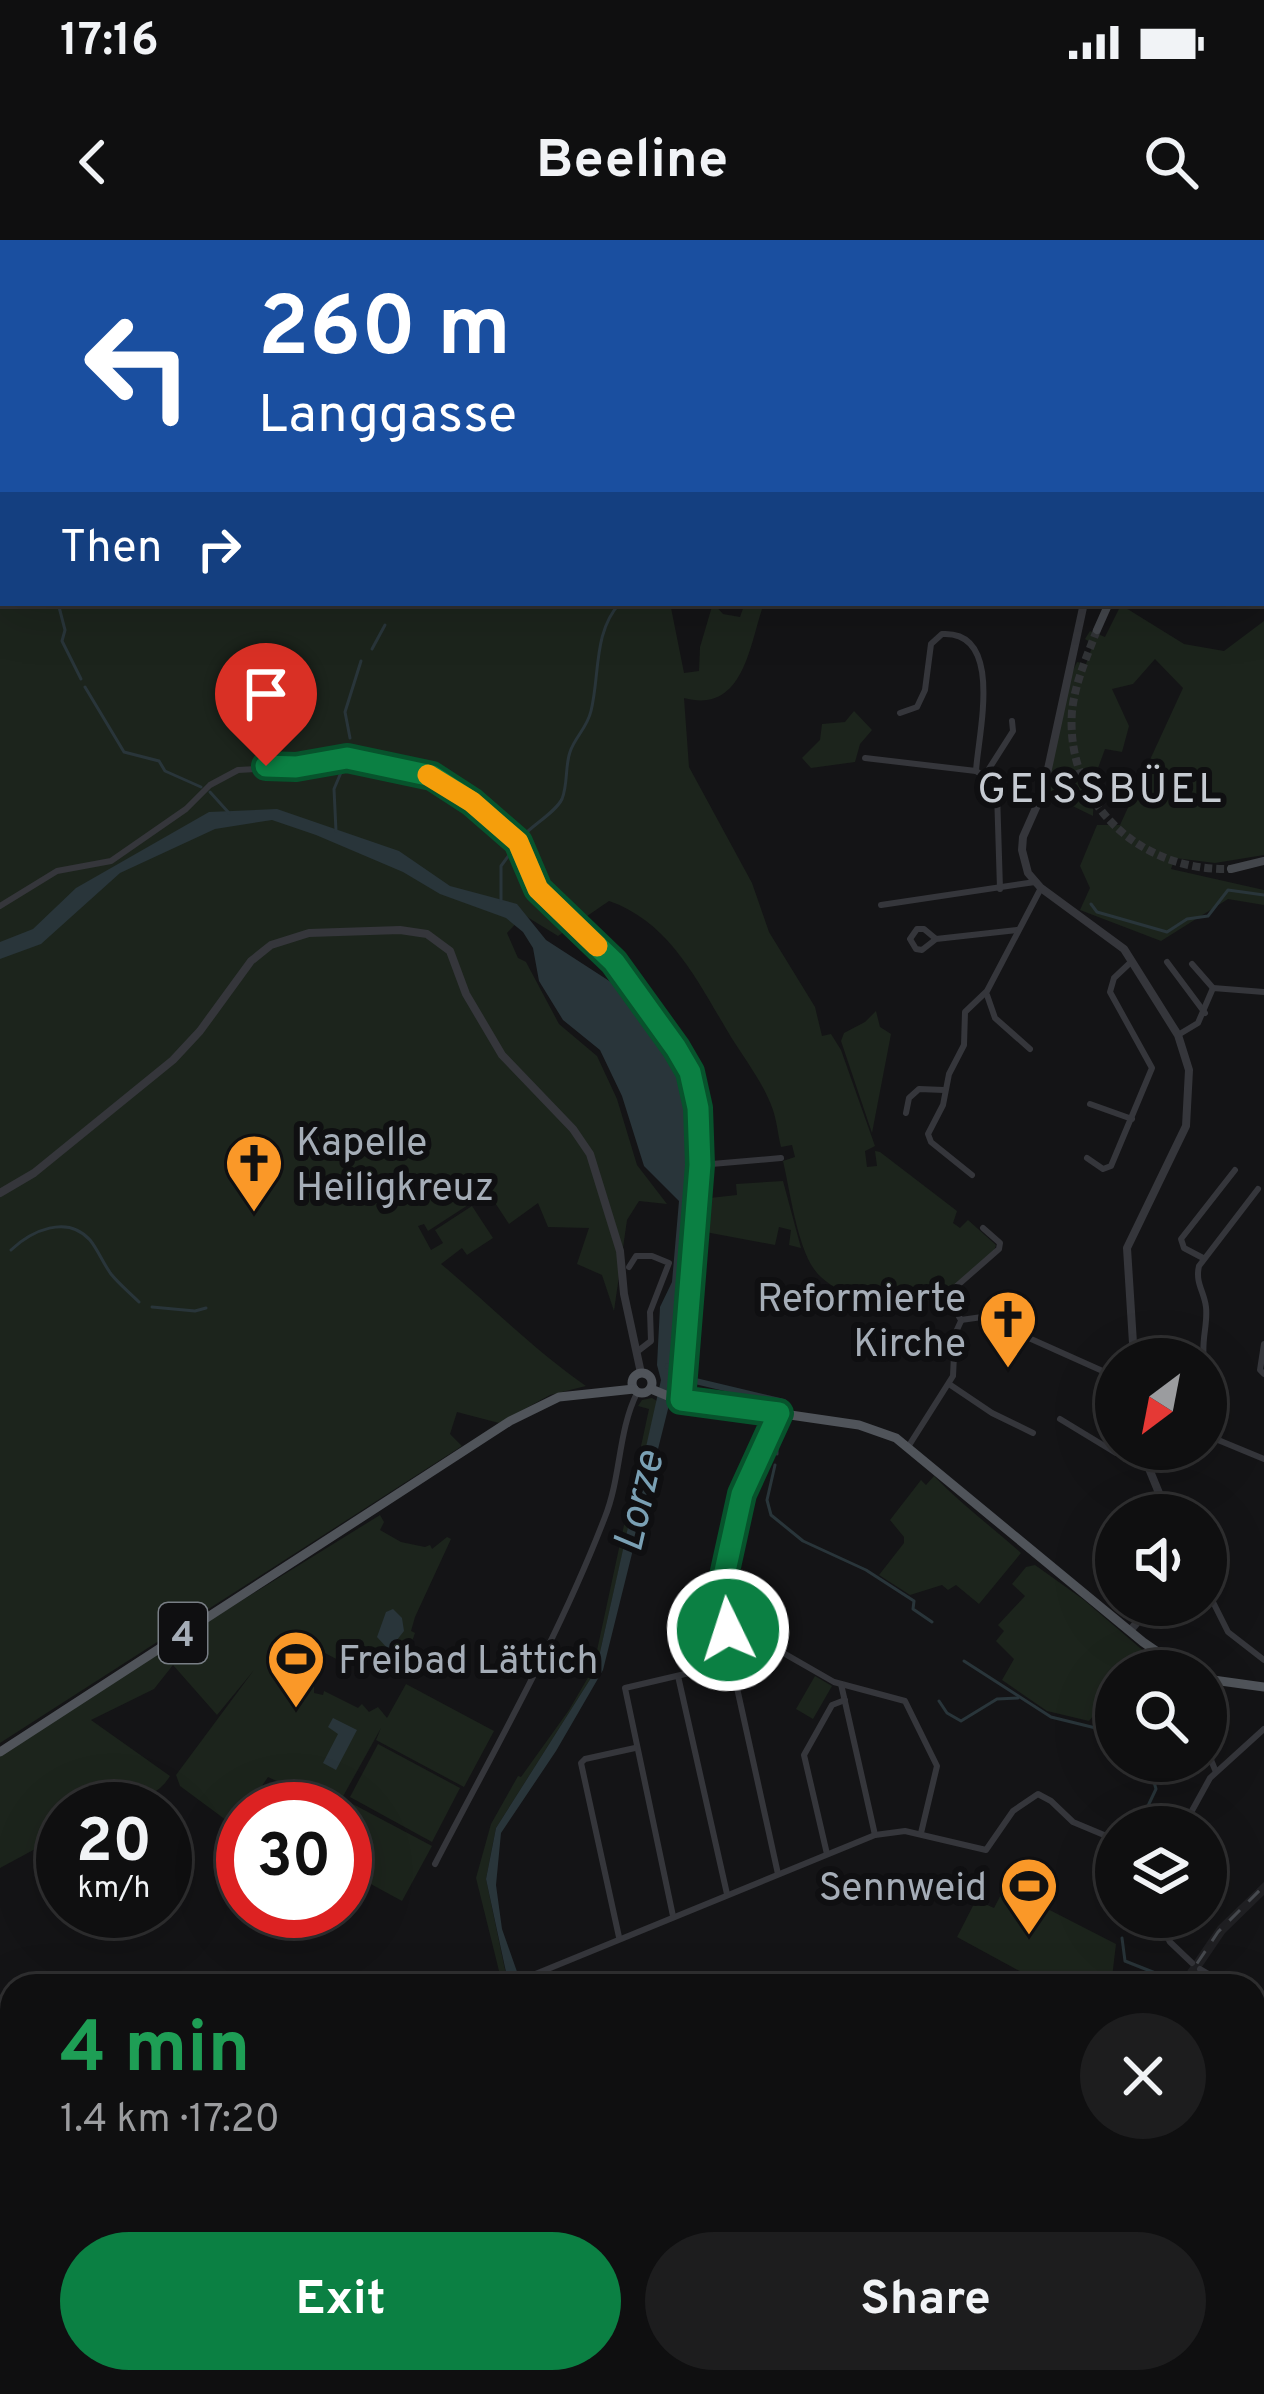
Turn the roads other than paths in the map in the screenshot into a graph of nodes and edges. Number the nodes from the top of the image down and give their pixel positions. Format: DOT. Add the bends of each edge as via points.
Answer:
graph roads {
  1 [pos="1083,606"];
  2 [pos="1108,606"];
  3 [pos="1097,630"];
  4 [pos="900,713"];
  5 [pos="1012,721"];
  6 [pos="865,758"];
  7 [pos="976,771"];
  8 [pos="985,775"];
  9 [pos="1264,861"];
  10 [pos="1231,868"];
  11 [pos="1038,885"];
  12 [pos="1000,889"];
  13 [pos="881,905"];
  14 [pos="0,906"];
  15 [pos="1017,929"];
  16 [pos="936,940"];
  17 [pos="1132,961"];
  18 [pos="1167,962"];
  19 [pos="1192,964"];
  20 [pos="1213,988"];
  21 [pos="987,992"];
  22 [pos="1264,992"];
  23 [pos="1205,1013"];
  24 [pos="1178,1035"];
  25 [pos="1030,1048"];
  26 [pos="944,1090"];
  27 [pos="1090,1105"];
  28 [pos="906,1113"];
  29 [pos="1132,1119"];
  30 [pos="781,1158"];
  31 [pos="1087,1158"];
  32 [pos="700,1165"];
  33 [pos="1235,1170"];
  34 [pos="972,1175"];
  35 [pos="1258,1189"];
  36 [pos="0,1193"];
  37 [pos="983,1228"];
  38 [pos="1203,1258"];
  39 [pos="629,1267"];
  40 [pos="962,1320"];
  41 [pos="1133,1338"];
  42 [pos="1203,1338"];
  43 [pos="1264,1344"];
  44 [pos="638,1352"];
  45 [pos="1095,1368"];
  46 [pos="1264,1374"];
  47 [pos="636,1384"];
  48 [pos="949,1384"];
  49 [pos="654,1390"];
  50 [pos="601,1391"];
  51 [pos="619,1393"];
  52 [pos="677,1399"];
  53 [pos="631,1407"];
  54 [pos="779,1413"];
  55 [pos="1060,1419"];
  56 [pos="1033,1432"];
  57 [pos="1095,1440"];
  58 [pos="1227,1444"];
  59 [pos="908,1447"];
  60 [pos="1264,1459"];
  61 [pos="731,1624"];
  62 [pos="1134,1626"];
  63 [pos="1225,1626"];
  64 [pos="1130,1631"];
  65 [pos="1156,1650"];
  66 [pos="1264,1660"];
  67 [pos="731,1664"];
  68 [pos="678,1676"];
  69 [pos="1227,1682"];
  70 [pos="841,1684"];
  71 [pos="1264,1687"];
  72 [pos="845,1700"];
  73 [pos="1264,1729"];
  74 [pos="635,1748"];
  75 [pos="0,1752"];
  76 [pos="1227,1762"];
  77 [pos="1095,1831"];
  78 [pos="921,1833"];
  79 [pos="875,1835"];
  80 [pos="827,1854"];
  81 [pos="435,1864"];
  82 [pos="778,1874"];
  83 [pos="727,1894"];
  84 [pos="673,1916"];
  85 [pos="619,1937"];
  86 [pos="1168,1938"];
  87 [pos="531,1974"];
  88 [pos="1209,1974"];
  1 -- 11 [label="street" via="1043,792 1023,837 1024,863"];
  2 -- 3 [label="main road"];
  4 -- 7 [label="street" via="922,698 931,644 942,634 965,640 985,676"];
  5 -- 8 [label="street"];
  6 -- 7 [label="street"];
  7 -- 8 [label="street"];
  8 -- 12 [label="street" via="998,802"];
  9 -- 10 [label="main road"];
  11 -- 12 [label="street"];
  11 -- 15 [label="street"];
  11 -- 17 [label="street"];
  12 -- 13 [label="street"];
  14 -- 32 [label="street" via="57,871 111,861 238,770 347,758 432,776 518,842 538,889 614,962 676,1048 698,1108"];
  15 -- 16 [label="street"];
  15 -- 21 [label="street"];
  17 -- 24 [label="street"];
  17 -- 29 [label="street" via="1110,992 1148,1057 1151,1075"];
  18 -- 23 [label="street"];
  19 -- 20 [label="street"];
  20 -- 22 [label="street"];
  20 -- 23 [label="street"];
  21 -- 25 [label="street" via="995,1018"];
  21 -- 26 [label="street" via="965,1012 964,1045"];
  23 -- 24 [label="street"];
  24 -- 41 [label="street" via="1189,1070 1186,1126 1127,1248"];
  26 -- 28 [label="street" via="919,1089"];
  26 -- 34 [label="street" via="928,1134"];
  27 -- 29 [label="street"];
  29 -- 31 [label="street" via="1111,1166"];
  30 -- 32 [label="street"];
  32 -- 52 [label="street"];
  33 -- 38 [label="street" via="1181,1239"];
  35 -- 38 [label="street"];
  36 -- 44 [label="street" via="173,1060 271,945 309,933 427,934 450,951 502,1055 590,1154 620,1251"];
  37 -- 40 [label="street" via="999,1249 951,1291"];
  38 -- 42 [label="street"];
  39 -- 44 [label="street" via="637,1256 669,1263 650,1312 651,1341"];
  40 -- 45 [label="street" via="982,1317"];
  40 -- 48 [label="street"];
  43 -- 46 [label="street"];
  44 -- 47 [label="street"];
  47 -- 49 [label="main road"];
  47 -- 49 [label="main road" via="650,1376"];
  47 -- 50 [label="main road, 4"];
  47 -- 51 [label="main road, 4"];
  47 -- 53 [label="street"];
  48 -- 56 [label="street"];
  48 -- 59 [label="street"];
  49 -- 52 [label="main road"];
  50 -- 51 [label="main road, 4"];
  50 -- 75 [label="main road, 4" via="546,1402 497,1430"];
  51 -- 53 [label="street"];
  52 -- 54 [label="main road"];
  53 -- 81 [label="street" via="608,1512 565,1614"];
  54 -- 59 [label="main road" via="859,1425"];
  54 -- 61 [label="street" via="742,1494 720,1594"];
  55 -- 57 [label="street"];
  58 -- 60 [label="street"];
  59 -- 64 [label="main road"];
  61 -- 67 [label="street"];
  61 -- 70 [label="street"];
  62 -- 64 [label="street"];
  63 -- 66 [label="street"];
  64 -- 65 [label="main road"];
  67 -- 68 [label="street"];
  67 -- 82 [label="street"];
  68 -- 74 [label="street" via="625,1688"];
  68 -- 83 [label="street"];
  69 -- 71 [label="main road"];
  70 -- 72 [label="street"];
  70 -- 78 [label="street" via="908,1705 937,1766"];
  72 -- 79 [label="street"];
  72 -- 80 [label="street" via="832,1705 804,1755"];
  73 -- 76 [label="street"];
  74 -- 84 [label="street"];
  74 -- 85 [label="street" via="581,1763"];
  77 -- 78 [label="street" via="1038,1795 1013,1811 986,1850"];
  78 -- 79 [label="street"];
  79 -- 80 [label="street"];
  80 -- 82 [label="street"];
  82 -- 83 [label="street"];
  83 -- 84 [label="street"];
  84 -- 85 [label="street"];
  85 -- 87 [label="street"];
  86 -- 88 [label="street"];
}
